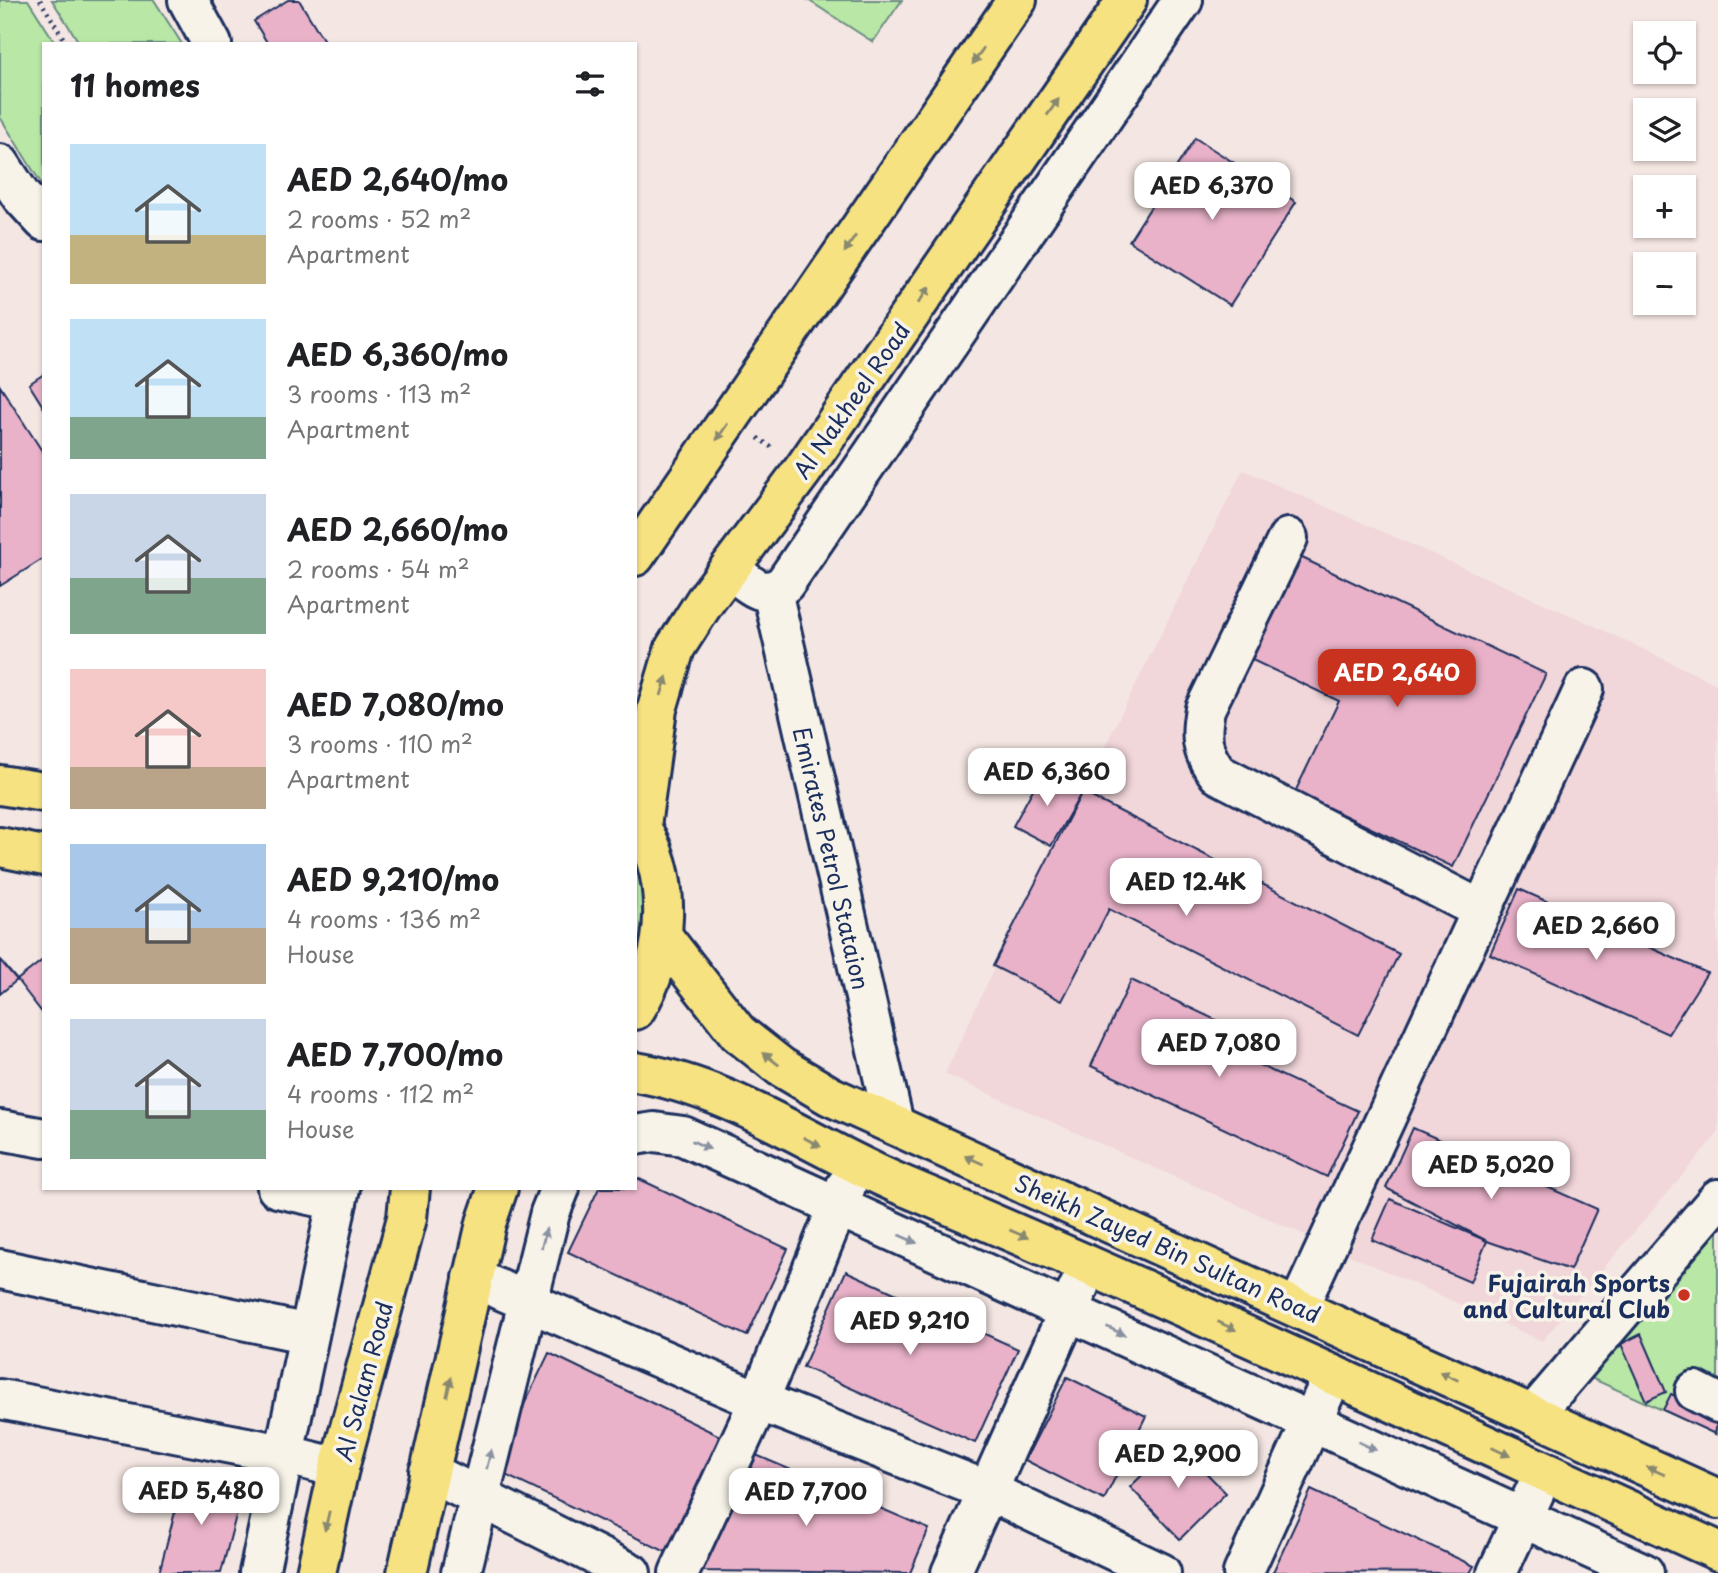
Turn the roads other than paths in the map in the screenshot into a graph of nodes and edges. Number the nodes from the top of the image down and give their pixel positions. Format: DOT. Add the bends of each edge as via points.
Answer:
graph roads {
  1 [pos="188,0"];
  2 [pos="1017,0"];
  3 [pos="1127,0"];
  4 [pos="1183,0"];
  5 [pos="211,42"];
  6 [pos="0,163"];
  7 [pos="42,218"];
  8 [pos="1288,538"];
  9 [pos="637,553"];
  10 [pos="730,568"];
  11 [pos="772,592"];
  12 [pos="1584,689"];
  13 [pos="0,785"];
  14 [pos="42,792"];
  15 [pos="638,822"];
  16 [pos="0,847"];
  17 [pos="42,856"];
  18 [pos="1481,910"];
  19 [pos="663,937"];
  20 [pos="637,1007"];
  21 [pos="637,1072"];
  22 [pos="894,1124"];
  23 [pos="0,1130"];
  24 [pos="637,1135"];
  25 [pos="42,1138"];
  26 [pos="855,1165"];
  27 [pos="294,1190"];
  28 [pos="410,1190"];
  29 [pos="497,1190"];
  30 [pos="559,1190"];
  31 [pos="338,1195"];
  32 [pos="1718,1199"];
  33 [pos="837,1208"];
  34 [pos="1089,1263"];
  35 [pos="0,1269"];
  36 [pos="473,1278"];
  37 [pos="527,1304"];
  38 [pos="1299,1306"];
  39 [pos="1069,1310"];
  40 [pos="309,1334"];
  41 [pos="1333,1375"];
  42 [pos="0,1399"];
  43 [pos="759,1401"];
  44 [pos="1533,1415"];
  45 [pos="1312,1421"];
  46 [pos="282,1454"];
  47 [pos="339,1468"];
  48 [pos="429,1472"];
  49 [pos="1544,1472"];
  50 [pos="988,1491"];
  51 [pos="479,1499"];
  52 [pos="1718,1499"];
  53 [pos="1523,1518"];
  54 [pos="1718,1552"];
  55 [pos="258,1573"];
  56 [pos="316,1573"];
  57 [pos="407,1573"];
  58 [pos="461,1573"];
  59 [pos="631,1573"];
  60 [pos="679,1573"];
  61 [pos="951,1573"];
  62 [pos="1161,1573"];
  63 [pos="1243,1573"];
  64 [pos="1497,1573"];
  65 [pos="1644,1573"];
  1 -- 5 [label="street"];
  2 -- 9 [label="main road, one-way"];
  10 -- 3 [label="main road, Al Nakheel Road, one-way" via="803,470"];
  4 -- 11 [label="street" via="785,583"];
  6 -- 7 [label="street"];
  8 -- 18 [label="street" via="1205,709 1200,734 1205,758 1218,774"];
  10 -- 11 [label="street" via="756,590"];
  15 -- 10 [label="main road, Al Nakheel Road, one-way" via="657,709 675,648"];
  11 -- 22 [label="street, Emirates Petrol Stataion"];
  12 -- 18 [label="street"];
  13 -- 14 [label="main road"];
  15 -- 19 [label="main road" via="661,879"];
  16 -- 17 [label="main road"];
  18 -- 38 [label="street"];
  19 -- 20 [label="main road" via="649,988"];
  22 -- 19 [label="main road, Sheikh Zayed Bin Sultan Road, one-way" via="790,1073 738,1033"];
  21 -- 26 [label="main road, Sheikh Zayed Bin Sultan Road, one-way" via="709,1090"];
  38 -- 22 [label="main road, Sheikh Zayed Bin Sultan Road, one-way"];
  23 -- 25 [label="street"];
  24 -- 33 [label="street, one-way" via="683,1136"];
  26 -- 33 [label="street"];
  26 -- 34 [label="main road, Sheikh Zayed Bin Sultan Road, one-way"];
  27 -- 31 [label="street"];
  28 -- 47 [label="main road, Al Salam Road" via="407,1218"];
  29 -- 36 [label="main road"];
  37 -- 30 [label="street, one-way"];
  31 -- 40 [label="street"];
  32 -- 44 [label="street"];
  33 -- 39 [label="street, one-way"];
  33 -- 43 [label="street"];
  34 -- 39 [label="street"];
  34 -- 41 [label="main road, Sheikh Zayed Bin Sultan Road, one-way"];
  35 -- 40 [label="street"];
  36 -- 37 [label="street"];
  48 -- 36 [label="main road, one-way"];
  37 -- 43 [label="street"];
  51 -- 37 [label="street, one-way"];
  44 -- 38 [label="main road, Sheikh Zayed Bin Sultan Road, one-way"];
  39 -- 45 [label="street, one-way"];
  39 -- 50 [label="street"];
  40 -- 46 [label="street"];
  41 -- 45 [label="street"];
  41 -- 49 [label="main road, Sheikh Zayed Bin Sultan Road, one-way"];
  42 -- 46 [label="street"];
  43 -- 50 [label="street"];
  43 -- 60 [label="street"];
  52 -- 44 [label="main road, Sheikh Zayed Bin Sultan Road, one-way"];
  45 -- 53 [label="street, one-way"];
  45 -- 63 [label="street"];
  46 -- 47 [label="street"];
  46 -- 55 [label="street"];
  47 -- 56 [label="main road, Al Salam Road, one-way"];
  48 -- 51 [label="street"];
  48 -- 57 [label="main road"];
  49 -- 53 [label="street"];
  49 -- 54 [label="main road, Sheikh Zayed Bin Sultan Road"];
  50 -- 61 [label="street"];
  50 -- 62 [label="street"];
  51 -- 58 [label="street"];
  51 -- 59 [label="street"];
  53 -- 64 [label="street"];
  53 -- 65 [label="street"];
}
